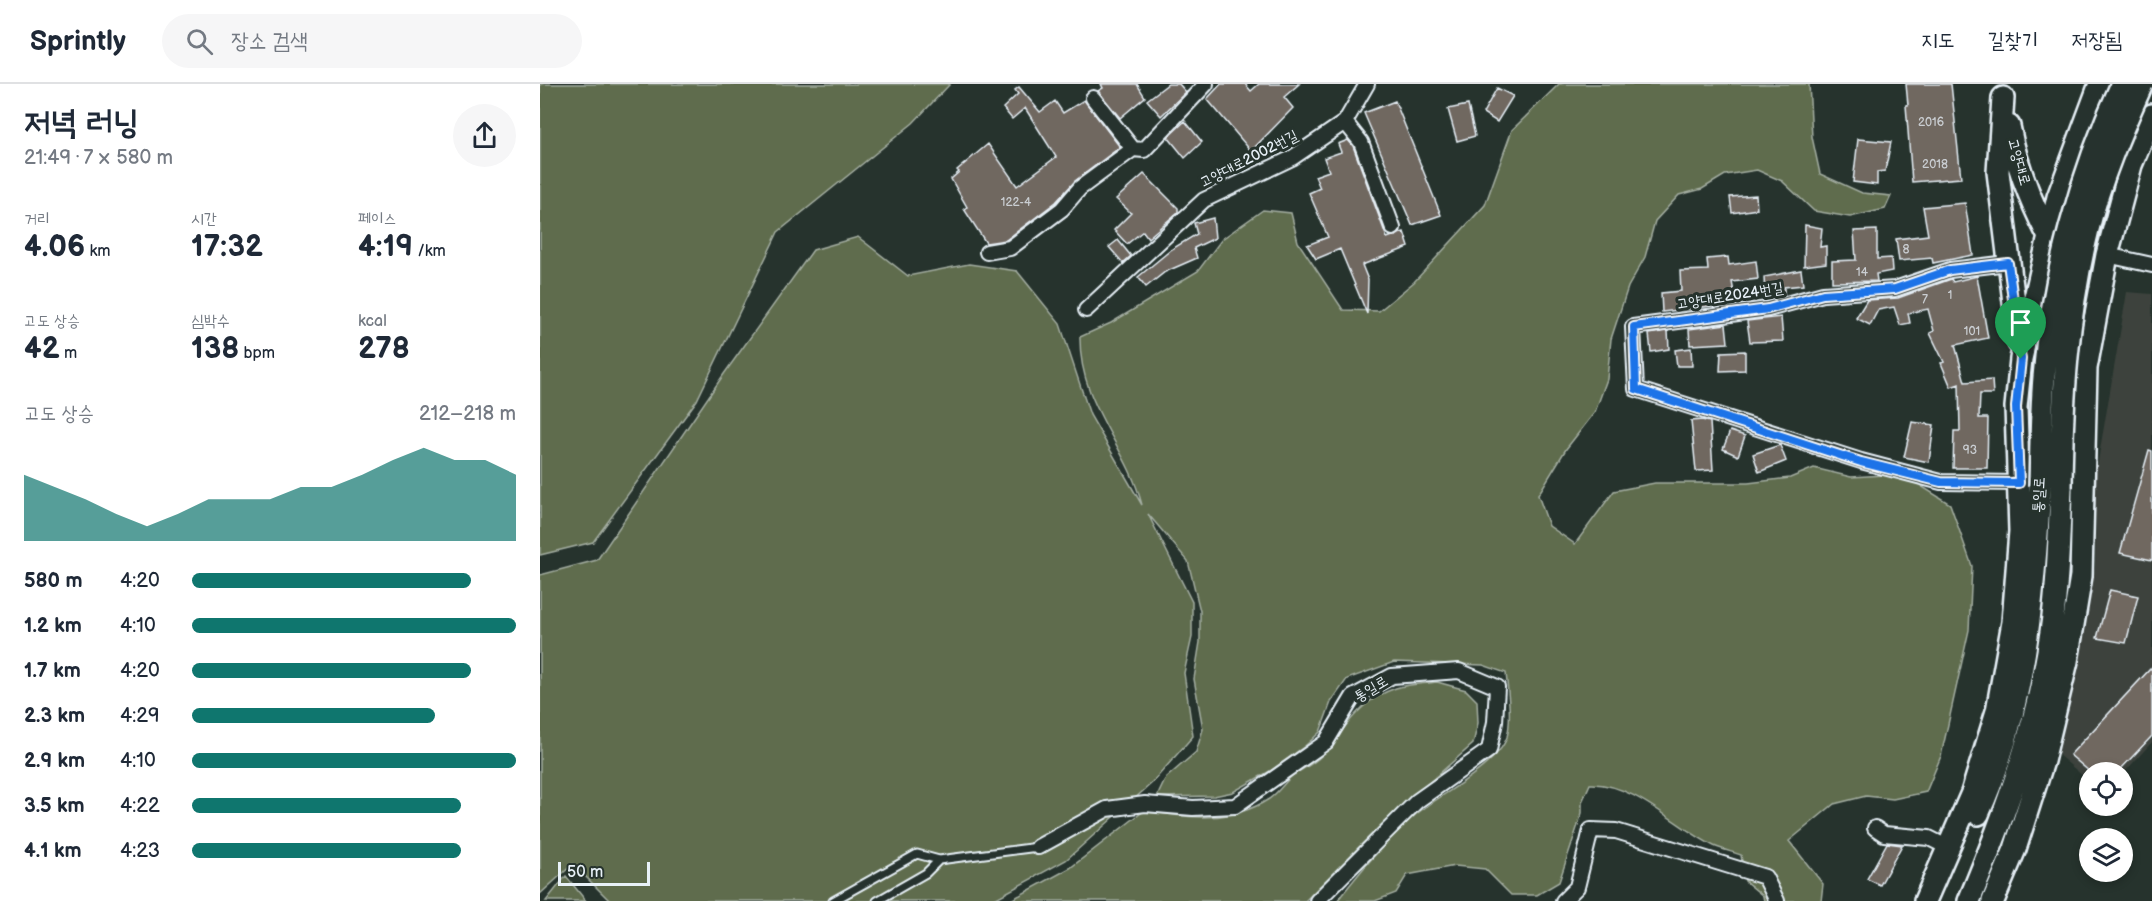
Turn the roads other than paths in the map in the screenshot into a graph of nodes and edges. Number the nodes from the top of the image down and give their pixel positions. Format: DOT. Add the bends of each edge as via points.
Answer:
graph roads {
  1 [pos="1367,84"];
  2 [pos="2100,84"];
  3 [pos="2122,84"];
  4 [pos="2142,84"];
  5 [pos="1199,86"];
  6 [pos="2002,91"];
  7 [pos="1093,98"];
  8 [pos="2152,115"];
  9 [pos="1345,122"];
  10 [pos="1133,149"];
  11 [pos="1393,228"];
  12 [pos="2048,235"];
  13 [pos="987,252"];
  14 [pos="2107,255"];
  15 [pos="2008,263"];
  16 [pos="2152,266"];
  17 [pos="1086,310"];
  18 [pos="1634,327"];
  19 [pos="2021,359"];
  20 [pos="2085,402"];
  21 [pos="2016,407"];
  22 [pos="2019,483"];
  23 [pos="1875,828"];
  24 [pos="1038,847"];
  25 [pos="1949,848"];
  26 [pos="939,860"];
  27 [pos="834,901"];
  28 [pos="877,901"];
  29 [pos="1317,901"];
  30 [pos="1563,901"];
  31 [pos="1777,901"];
  32 [pos="1925,901"];
  33 [pos="1938,901"];
  34 [pos="1969,901"];
  35 [pos="1993,901"];
  1 -- 9 [label="street, 고양대로2002번길"];
  2 -- 12 [label="main road"];
  3 -- 33 [label="main road, 통일로, bridge" via="2086,176 2061,262 2044,377 2030,619 2011,718 1982,807"];
  4 -- 34 [label="main road, 통일로, bridge" via="2103,180 2073,299 2062,418 2056,595 2032,723 2002,822"];
  5 -- 10 [label="street" via="1143,150"];
  6 -- 12 [label="main road, 고양대로" via="2015,157"];
  6 -- 15 [label="main road" via="1998,172"];
  7 -- 10 [label="street"];
  8 -- 14 [label="main road" via="2131,165"];
  9 -- 11 [label="street" via="1361,142"];
  9 -- 17 [label="street, 고양대로2002번길" via="1292,159 1204,200"];
  10 -- 13 [label="street" via="1010,248"];
  12 -- 14 [label="main road"];
  12 -- 19 [label="main road"];
  14 -- 16 [label="street"];
  14 -- 20 [label="main road" via="2086,368"];
  15 -- 18 [label="street, 고양대로2024번길" via="1950,270 1895,289 1823,294 1768,309"];
  15 -- 19 [label="main road"];
  18 -- 22 [label="street, 통일로" via="1636,389 1861,462 1941,482"];
  19 -- 21 [label="main road"];
  20 -- 21 [label="main road" via="2071,388 2054,383 2033,387"];
  20 -- 35 [label="main road" via="2081,576 2067,661 2043,761 2015,849"];
  21 -- 22 [label="main road"];
  22 -- 25 [label="main road" via="2020,531 2013,622 1997,711 1972,793"];
  23 -- 25 [label="street" via="1884,834 1929,838"];
  24 -- 26 [label="lane"];
  24 -- 29 [label="street, 통일로" via="1107,809 1145,804 1235,806 1326,742 1353,697 1392,676 1459,670 1497,687 1489,750 1417,801"];
  25 -- 32 [label="main road"];
  26 -- 27 [label="lane" via="917,854"];
  26 -- 28 [label="lane" via="926,873"];
  30 -- 31 [label="street" via="1577,887 1591,830 1616,831 1765,877"];
}
